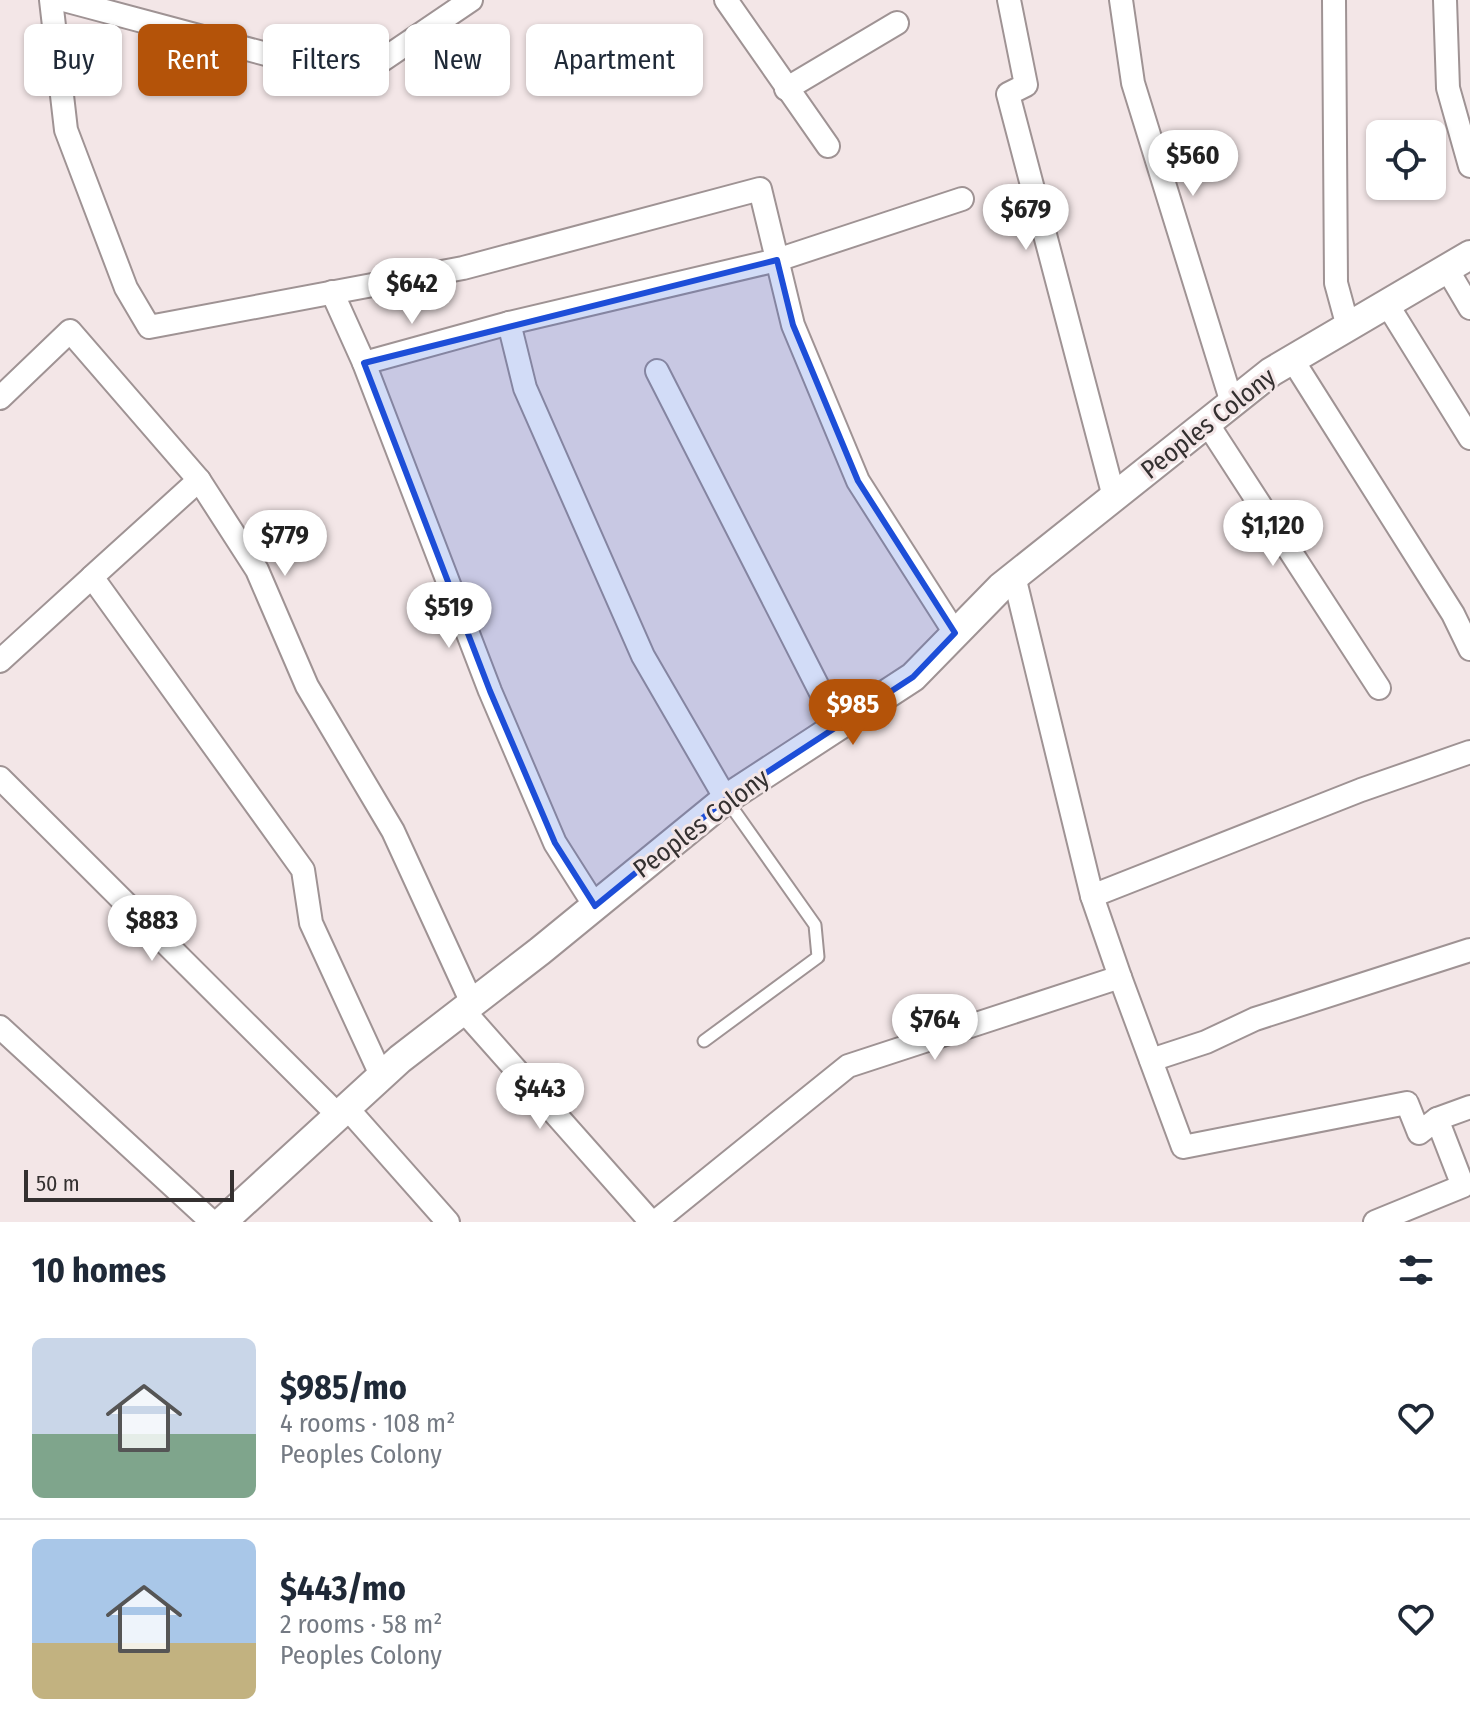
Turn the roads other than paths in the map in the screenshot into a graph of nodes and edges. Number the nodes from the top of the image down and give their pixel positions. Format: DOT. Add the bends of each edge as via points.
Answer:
graph roads {
  1 [pos="51,0"];
  2 [pos="64,0"];
  3 [pos="471,0"];
  4 [pos="1009,0"];
  5 [pos="1121,0"];
  6 [pos="1334,0"];
  7 [pos="1445,0"];
  8 [pos="728,1"];
  9 [pos="897,23"];
  10 [pos="786,89"];
  11 [pos="828,146"];
  12 [pos="1470,166"];
  13 [pos="962,199"];
  14 [pos="777,260"];
  15 [pos="1459,262"];
  16 [pos="332,292"];
  17 [pos="1387,304"];
  18 [pos="1470,308"];
  19 [pos="509,323"];
  20 [pos="1348,327"];
  21 [pos="1292,359"];
  22 [pos="364,363"];
  23 [pos="657,371"];
  24 [pos="0,398"];
  25 [pos="1232,403"];
  26 [pos="1207,423"];
  27 [pos="1470,438"];
  28 [pos="199,480"];
  29 [pos="1114,497"];
  30 [pos="1014,576"];
  31 [pos="92,577"];
  32 [pos="955,633"];
  33 [pos="1470,649"];
  34 [pos="0,661"];
  35 [pos="1379,688"];
  36 [pos="838,726"];
  37 [pos="1470,752"];
  38 [pos="0,778"];
  39 [pos="726,799"];
  40 [pos="1092,896"];
  41 [pos="595,906"];
  42 [pos="1470,950"];
  43 [pos="1120,977"];
  44 [pos="468,1006"];
  45 [pos="0,1027"];
  46 [pos="704,1041"];
  47 [pos="1151,1060"];
  48 [pos="381,1075"];
  49 [pos="1470,1107"];
  50 [pos="342,1111"];
  51 [pos="1437,1119"];
  52 [pos="212,1222"];
  53 [pos="222,1222"];
  54 [pos="448,1222"];
  55 [pos="653,1222"];
  56 [pos="1375,1222"];
  1 -- 16 [label="street" via="66,130 126,288 149,327"];
  2 -- 3 [label="street" via="356,78"];
  4 -- 29 [label="street" via="1026,85 1008,94"];
  5 -- 25 [label="street" via="1133,83"];
  6 -- 20 [label="street" via="1336,283"];
  7 -- 12 [label="street" via="1448,88"];
  8 -- 10 [label="street"];
  9 -- 10 [label="street"];
  10 -- 11 [label="street"];
  13 -- 14 [label="street"];
  14 -- 16 [label="street" via="760,189 463,268"];
  14 -- 19 [label="street"];
  14 -- 32 [label="street" via="793,325 858,481"];
  15 -- 17 [label="street, Peoples Colony"];
  15 -- 18 [label="street"];
  16 -- 22 [label="street"];
  17 -- 20 [label="street, Peoples Colony"];
  17 -- 27 [label="street"];
  19 -- 22 [label="street"];
  19 -- 39 [label="street" via="525,388 643,656"];
  20 -- 21 [label="street, Peoples Colony"];
  21 -- 25 [label="street, Peoples Colony"];
  21 -- 33 [label="street"];
  22 -- 41 [label="street" via="496,705 555,843"];
  23 -- 36 [label="street"];
  24 -- 28 [label="street" via="70,331"];
  25 -- 26 [label="street, Peoples Colony"];
  26 -- 29 [label="street, Peoples Colony"];
  26 -- 35 [label="street"];
  28 -- 31 [label="street"];
  28 -- 44 [label="street" via="257,570 307,686 393,831"];
  29 -- 30 [label="street, Peoples Colony"];
  30 -- 32 [label="street, Peoples Colony"];
  30 -- 40 [label="street"];
  31 -- 34 [label="street"];
  31 -- 48 [label="street" via="303,870 311,923"];
  32 -- 36 [label="street, Peoples Colony" via="913,677"];
  36 -- 39 [label="street, Peoples Colony"];
  37 -- 40 [label="street"];
  38 -- 50 [label="street"];
  39 -- 41 [label="street, Peoples Colony"];
  39 -- 46 [label="lane" via="815,925 818,957"];
  40 -- 43 [label="street"];
  41 -- 44 [label="street, Peoples Colony"];
  42 -- 47 [label="street" via="1255,1019"];
  43 -- 47 [label="street"];
  43 -- 55 [label="street" via="848,1066"];
  44 -- 48 [label="street, Peoples Colony"];
  44 -- 55 [label="street"];
  45 -- 52 [label="street"];
  47 -- 51 [label="street" via="1183,1147 1407,1103 1419,1133"];
  48 -- 50 [label="street, Peoples Colony"];
  49 -- 51 [label="street"];
  50 -- 53 [label="street, Peoples Colony"];
  50 -- 54 [label="street"];
  51 -- 56 [label="street" via="1463,1186"];
}
